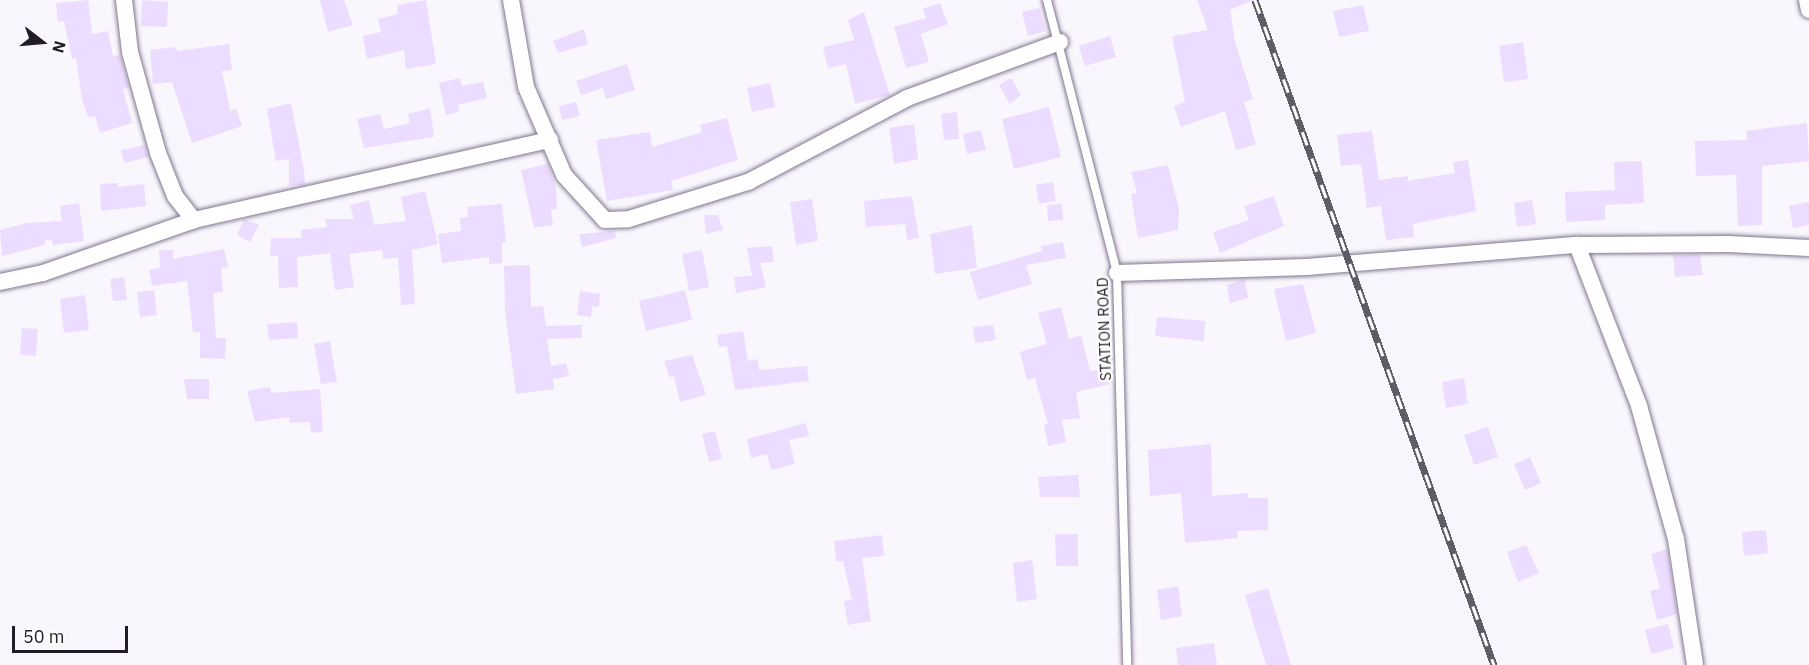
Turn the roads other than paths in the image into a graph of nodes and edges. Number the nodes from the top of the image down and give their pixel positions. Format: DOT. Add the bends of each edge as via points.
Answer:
graph roads {
  1 [pos="124,0"];
  2 [pos="511,0"];
  3 [pos="1047,0"];
  4 [pos="1807,0"];
  5 [pos="1809,10"];
  6 [pos="1060,42"];
  7 [pos="550,140"];
  8 [pos="194,220"];
  9 [pos="1577,245"];
  10 [pos="1809,248"];
  11 [pos="1117,273"];
  12 [pos="0,282"];
  13 [pos="1127,665"];
  14 [pos="1695,665"];
  1 -- 8 [label="street" via="130,52 158,153 175,196"];
  2 -- 7 [label="street" via="526,87"];
  3 -- 6 [label="lane, STATION ROAD"];
  4 -- 5 [label="street"];
  6 -- 7 [label="street" via="907,98 748,182 629,219 605,220 564,175"];
  6 -- 11 [label="lane, STATION ROAD"];
  7 -- 8 [label="street"];
  8 -- 12 [label="street" via="43,273"];
  9 -- 10 [label="street"];
  9 -- 11 [label="street" via="1307,267"];
  9 -- 14 [label="street" via="1639,406 1676,539"];
  11 -- 13 [label="lane, STATION ROAD"];
}
